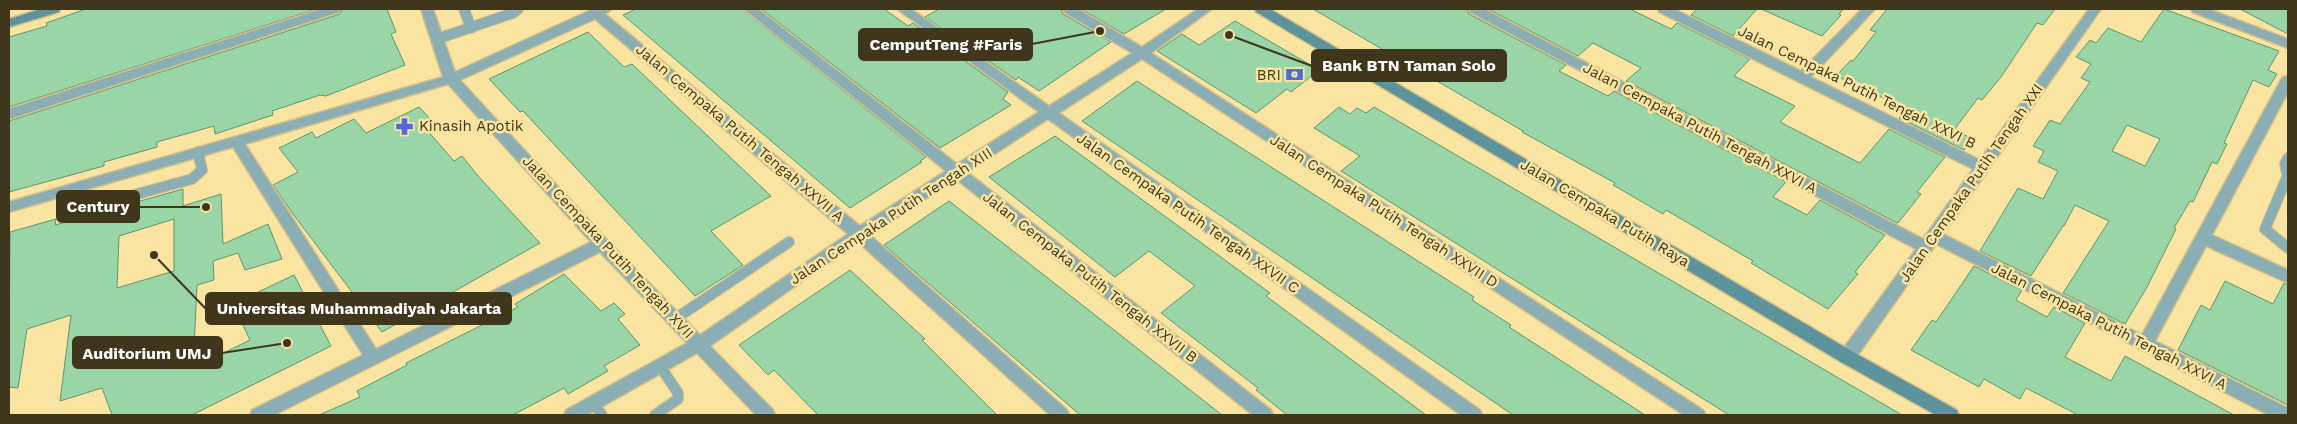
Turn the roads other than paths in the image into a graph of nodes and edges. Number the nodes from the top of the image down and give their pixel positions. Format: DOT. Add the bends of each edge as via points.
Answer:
graph roads {
  1 [pos="54,9"];
  2 [pos="334,9"];
  3 [pos="427,9"];
  4 [pos="464,9"];
  5 [pos="518,9"];
  6 [pos="750,9"];
  7 [pos="903,9"];
  8 [pos="1069,9"];
  9 [pos="1206,9"];
  10 [pos="1261,9"];
  11 [pos="1475,9"];
  12 [pos="1664,9"];
  13 [pos="1869,9"];
  14 [pos="2095,9"];
  15 [pos="2197,9"];
  16 [pos="601,11"];
  17 [pos="2221,12"];
  18 [pos="9,23"];
  19 [pos="471,28"];
  20 [pos="438,39"];
  21 [pos="2288,44"];
  22 [pos="1142,53"];
  23 [pos="1802,78"];
  24 [pos="451,79"];
  25 [pos="2288,80"];
  26 [pos="1048,113"];
  27 [pos="9,114"];
  28 [pos="236,141"];
  29 [pos="198,152"];
  30 [pos="2288,158"];
  31 [pos="1982,168"];
  32 [pos="957,172"];
  33 [pos="2288,177"];
  34 [pos="80,187"];
  35 [pos="9,207"];
  36 [pos="860,234"];
  37 [pos="2203,238"];
  38 [pos="1929,241"];
  39 [pos="789,242"];
  40 [pos="602,244"];
  41 [pos="2288,248"];
  42 [pos="2288,278"];
  43 [pos="675,319"];
  44 [pos="700,344"];
  45 [pos="2145,344"];
  46 [pos="1847,357"];
  47 [pos="373,358"];
  48 [pos="660,366"];
  49 [pos="598,409"];
  50 [pos="258,415"];
  51 [pos="572,415"];
  52 [pos="655,415"];
  53 [pos="767,415"];
  54 [pos="1061,415"];
  55 [pos="1265,415"];
  56 [pos="1474,415"];
  57 [pos="1697,415"];
  58 [pos="1951,415"];
  59 [pos="2285,415"];
  1 -- 18 [label="street"];
  2 -- 27 [label="street"];
  3 -- 20 [label="street, Jalan Cempaka Putih Tengah XVII"];
  4 -- 19 [label="lane"];
  5 -- 19 [label="lane"];
  6 -- 32 [label="street, Jalan Cempaka Putih Tengah XXVII B"];
  7 -- 26 [label="street, Jalan Cempaka Putih Tengah XXVII C"];
  8 -- 22 [label="street, Jalan Cempaka Putih Tengah XXVII D"];
  9 -- 22 [label="street, Jalan Cempaka Putih Tengah XIII"];
  10 -- 46 [label="street, Jalan Cempaka Putih Raya"];
  11 -- 38 [label="street, Jalan Cempaka Putih Tengah XXVI A"];
  12 -- 23 [label="street, Jalan Cempaka Putih Tengah XXVI B"];
  13 -- 23 [label="street"];
  14 -- 31 [label="street, Jalan Cempaka Putih Tengah XXI"];
  15 -- 17 [label="street"];
  16 -- 24 [label="street"];
  16 -- 36 [label="street, Jalan Cempaka Putih Tengah XXVII A"];
  17 -- 21 [label="street"];
  19 -- 20 [label="lane"];
  20 -- 24 [label="street, Jalan Cempaka Putih Tengah XVII"];
  22 -- 26 [label="street, Jalan Cempaka Putih Tengah XIII"];
  22 -- 57 [label="street, Jalan Cempaka Putih Tengah XXVII D"];
  23 -- 31 [label="street, Jalan Cempaka Putih Tengah XXVI B"];
  24 -- 28 [label="street"];
  24 -- 40 [label="street, Jalan Cempaka Putih Tengah XVII"];
  25 -- 37 [label="street"];
  26 -- 32 [label="street, Jalan Cempaka Putih Tengah XIII"];
  26 -- 56 [label="street, Jalan Cempaka Putih Tengah XXVII C"];
  28 -- 29 [label="street"];
  28 -- 47 [label="street"];
  29 -- 34 [label="street"];
  29 -- 34 [label="lane" via="202,170 192,179 90,207 81,200"];
  30 -- 33 [label="lane" via="2285,164"];
  31 -- 38 [label="street, Jalan Cempaka Putih Tengah XXI"];
  32 -- 36 [label="street, Jalan Cempaka Putih Tengah XIII"];
  32 -- 55 [label="street, Jalan Cempaka Putih Tengah XXVII B"];
  33 -- 41 [label="lane" via="2265,229"];
  34 -- 35 [label="street"];
  36 -- 44 [label="street, Jalan Cempaka Putih Tengah XIII"];
  36 -- 54 [label="street, Jalan Cempaka Putih Tengah XXVII A"];
  37 -- 42 [label="street"];
  37 -- 45 [label="street"];
  38 -- 45 [label="street, Jalan Cempaka Putih Tengah XXVI A"];
  38 -- 46 [label="street, Jalan Cempaka Putih Tengah XXI"];
  39 -- 43 [label="lane"];
  40 -- 43 [label="street, Jalan Cempaka Putih Tengah XVII"];
  40 -- 47 [label="street"];
  43 -- 44 [label="street, Jalan Cempaka Putih Tengah XVII"];
  44 -- 48 [label="street, Jalan Cempaka Putih Tengah XIII"];
  44 -- 53 [label="street, Jalan Cempaka Putih Tengah XVII"];
  45 -- 59 [label="street, Jalan Cempaka Putih Tengah XXVI A"];
  46 -- 58 [label="street, Jalan Cempaka Putih Raya"];
  47 -- 50 [label="street"];
  48 -- 49 [label="street, Jalan Cempaka Putih Tengah XIII"];
  48 -- 52 [label="lane" via="678,393 678,399"];
  49 -- 51 [label="street, Jalan Cempaka Putih Tengah XIII"];
}
